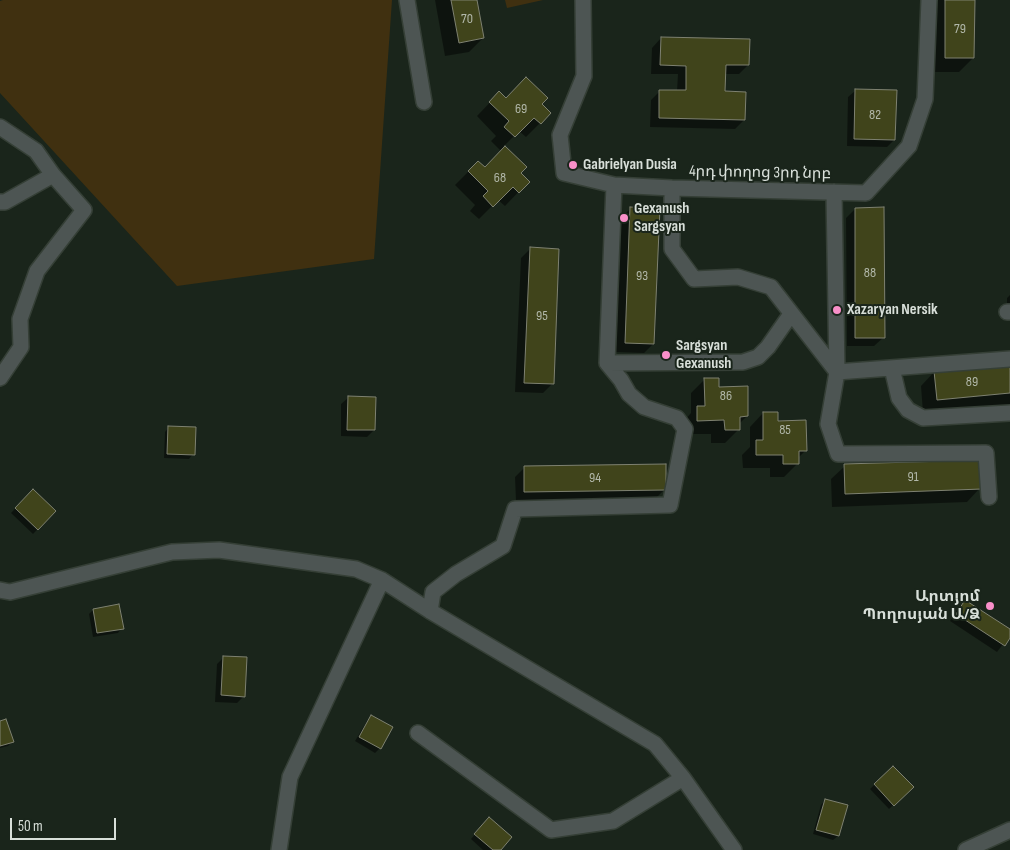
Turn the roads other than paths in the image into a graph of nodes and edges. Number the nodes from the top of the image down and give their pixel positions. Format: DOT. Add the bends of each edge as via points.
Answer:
graph roads {
  1 [pos="407,0"];
  2 [pos="583,0"];
  3 [pos="929,0"];
  4 [pos="424,102"];
  5 [pos="0,126"];
  6 [pos="53,175"];
  7 [pos="614,185"];
  8 [pos="672,188"];
  9 [pos="834,192"];
  10 [pos="0,202"];
  11 [pos="792,314"];
  12 [pos="1010,359"];
  13 [pos="607,363"];
  14 [pos="892,368"];
  15 [pos="837,372"];
  16 [pos="0,378"];
  17 [pos="1010,413"];
  18 [pos="989,497"];
  19 [pos="382,580"];
  20 [pos="0,590"];
  21 [pos="430,611"];
  22 [pos="418,733"];
  23 [pos="683,778"];
  24 [pos="1010,830"];
  25 [pos="279,850"];
  26 [pos="733,850"];
  27 [pos="966,850"];
  1 -- 4 [label="street"];
  2 -- 7 [label="street, 4րդ փողոց 3րդ նրբ" via="584,76 560,135 564,173"];
  3 -- 9 [label="street, 4րդ փողոց 3րդ նրբ" via="925,99 909,146 866,192"];
  5 -- 6 [label="street" via="36,150"];
  6 -- 10 [label="street"];
  6 -- 16 [label="street" via="84,210 37,271 20,319 21,346"];
  7 -- 8 [label="street, 4րդ փողոց 3րդ նրբ"];
  7 -- 13 [label="street"];
  8 -- 9 [label="street, 4րդ փողոց 3րդ նրբ"];
  8 -- 11 [label="street" via="672,249 694,279 738,277 771,287"];
  9 -- 15 [label="street"];
  11 -- 13 [label="street" via="758,357 743,362"];
  11 -- 15 [label="street"];
  12 -- 14 [label="street"];
  13 -- 21 [label="street" via="629,394 644,407 677,418 685,429 670,505 515,509 503,546 432,592"];
  14 -- 15 [label="street"];
  14 -- 17 [label="street" via="899,398 908,410 923,418"];
  15 -- 18 [label="street" via="828,424 838,454 986,453"];
  19 -- 20 [label="street" via="356,569 219,550 172,552 10,592"];
  19 -- 21 [label="street"];
  19 -- 25 [label="street" via="290,777"];
  21 -- 23 [label="street" via="655,744"];
  22 -- 23 [label="street" via="551,830 613,821"];
  23 -- 26 [label="street"];
  24 -- 27 [label="street"];
}
